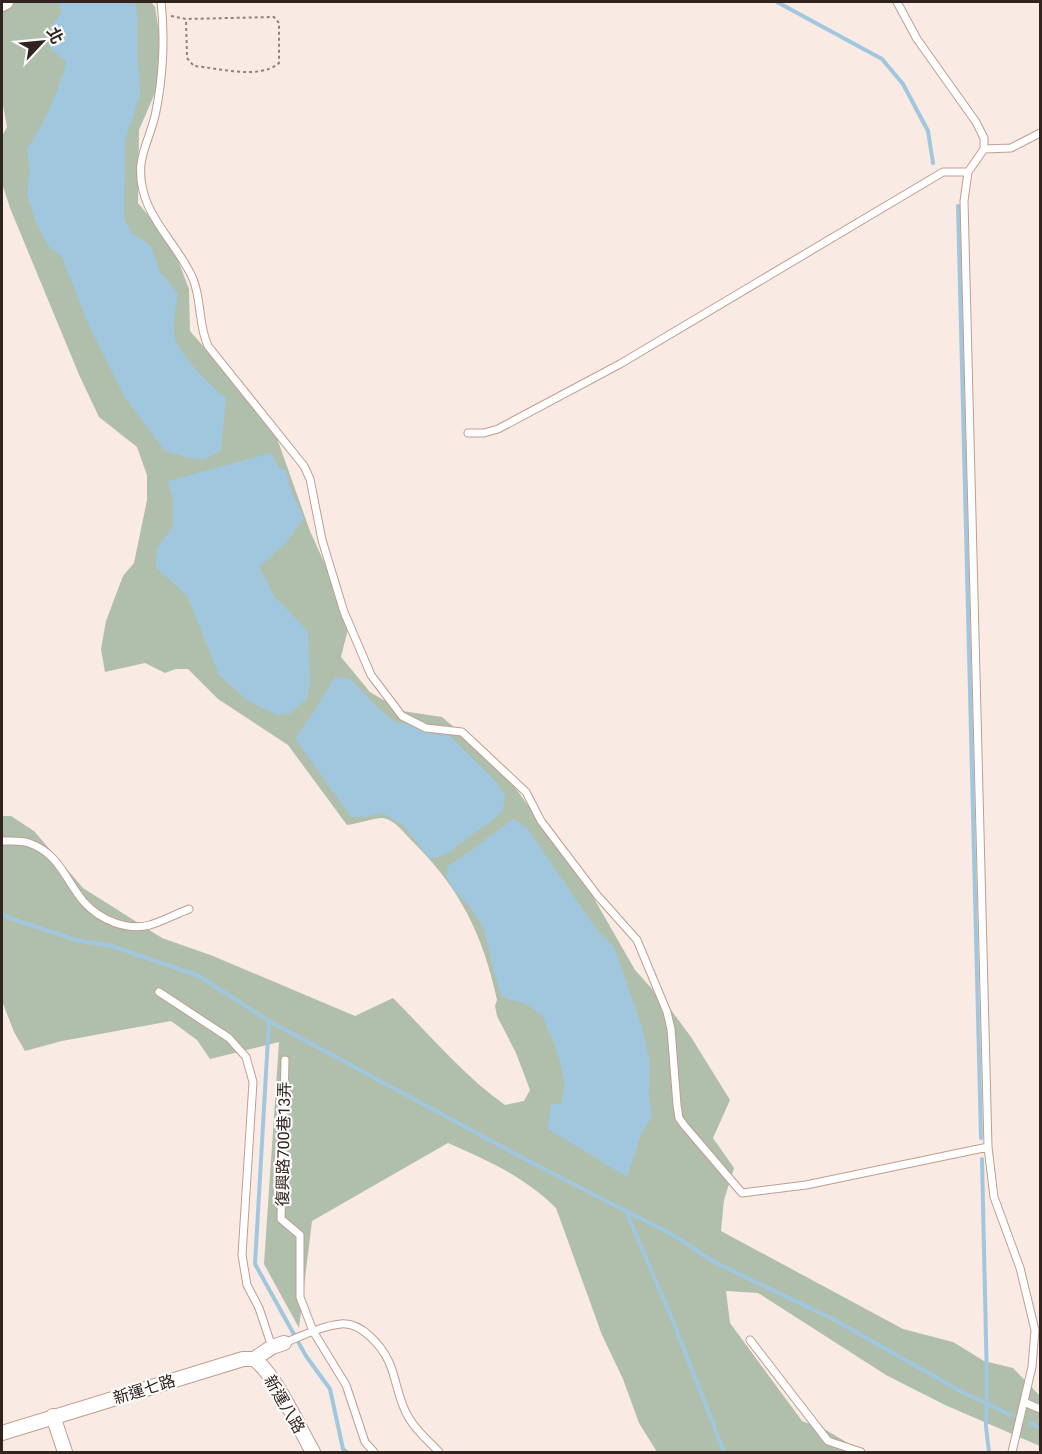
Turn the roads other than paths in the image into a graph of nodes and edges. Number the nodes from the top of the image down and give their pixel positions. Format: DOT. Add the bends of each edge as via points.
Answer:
graph roads {
  1 [pos="6,2"];
  2 [pos="160,2"];
  3 [pos="897,2"];
  4 [pos="2,4"];
  5 [pos="1041,133"];
  6 [pos="984,149"];
  7 [pos="968,172"];
  8 [pos="468,433"];
  9 [pos="2,841"];
  10 [pos="189,909"];
  11 [pos="159,992"];
  12 [pos="285,1060"];
  13 [pos="988,1147"];
  14 [pos="313,1331"];
  15 [pos="750,1340"];
  16 [pos="278,1345"];
  17 [pos="254,1359"];
  18 [pos="1024,1402"];
  19 [pos="1041,1410"];
  20 [pos="53,1416"];
  21 [pos="2,1433"];
  22 [pos="65,1452"];
  23 [pos="313,1452"];
  24 [pos="374,1452"];
  25 [pos="439,1452"];
  26 [pos="861,1452"];
  27 [pos="1012,1452"];
  1 -- 4 [label="street"];
  2 -- 13 [label="lane" via="158,100 141,163 142,177 152,214 193,278 208,346 304,466 344,612 371,675 402,716 426,728 462,732 526,792 541,821 637,940 667,1012 677,1105 684,1125 742,1193 806,1185"];
  3 -- 6 [label="lane" via="917,39 976,122 984,138"];
  5 -- 6 [label="lane" via="1011,148"];
  6 -- 7 [label="lane"];
  7 -- 8 [label="lane" via="944,172 620,364 498,429"];
  7 -- 13 [label="lane" via="964,201"];
  9 -- 10 [label="lane" via="28,842 43,850 65,871 86,904 118,925 150,925"];
  11 -- 16 [label="lane" via="229,1038 246,1057 253,1082 242,1256 247,1285"];
  12 -- 14 [label="lane, 復興路700巷13弄" via="281,1219 300,1235 300,1297"];
  13 -- 18 [label="lane" via="994,1197 1020,1268 1035,1330"];
  14 -- 16 [label="lane"];
  14 -- 24 [label="lane, 復興路700巷13弄" via="346,1385 365,1442"];
  14 -- 25 [label="lane" via="343,1323 370,1337 389,1363 408,1417"];
  15 -- 26 [label="lane" via="828,1441"];
  16 -- 17 [label="street, 新運七路"];
  17 -- 20 [label="street, 新運七路" via="243,1359"];
  17 -- 23 [label="street, 新運八路" via="272,1378"];
  18 -- 19 [label="lane"];
  18 -- 27 [label="lane"];
  20 -- 21 [label="street, 新運七路"];
  20 -- 22 [label="street"];
}
